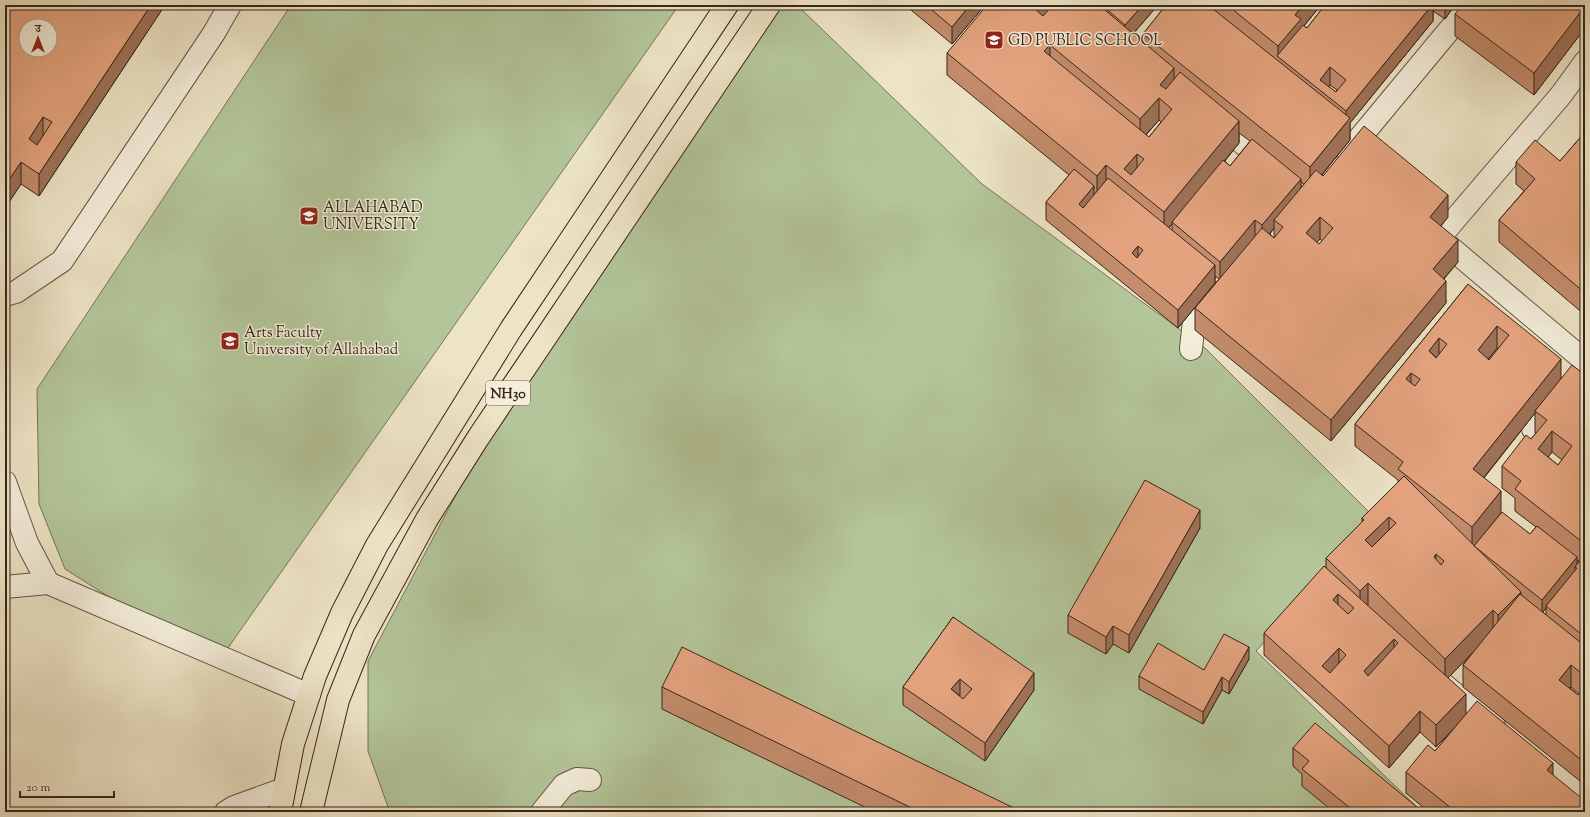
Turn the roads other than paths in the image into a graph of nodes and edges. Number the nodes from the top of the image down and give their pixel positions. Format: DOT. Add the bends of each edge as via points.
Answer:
graph roads {
  1 [pos="230,5"];
  2 [pos="727,5"];
  3 [pos="769,5"];
  4 [pos="1470,5"];
  5 [pos="1585,62"];
  6 [pos="1198,107"];
  7 [pos="1335,168"];
  8 [pos="1285,178"];
  9 [pos="1229,278"];
  10 [pos="5,295"];
  11 [pos="1191,349"];
  12 [pos="1578,373"];
  13 [pos="1532,429"];
  14 [pos="5,482"];
  15 [pos="48,583"];
  16 [pos="5,587"];
  17 [pos="1425,669"];
  18 [pos="309,695"];
  19 [pos="1508,738"];
  20 [pos="590,780"];
  21 [pos="284,789"];
  22 [pos="226,812"];
  23 [pos="280,812"];
  24 [pos="311,812"];
  25 [pos="542,812"];
  1 -- 10 [label="street" via="62,261 16,292"];
  2 -- 18 [label="highway" via="511,329 377,545 342,612"];
  3 -- 24 [label="highway, NH30" via="478,438 427,519 364,635 338,700"];
  4 -- 7 [label="street"];
  5 -- 12 [label="street" via="1561,95 1439,238"];
  6 -- 8 [label="street"];
  9 -- 11 [label="street" via="1194,320"];
  12 -- 13 [label="street"];
  14 -- 15 [label="street" via="27,543"];
  15 -- 16 [label="street"];
  15 -- 18 [label="street"];
  17 -- 19 [label="street"];
  18 -- 21 [label="highway" via="293,744"];
  20 -- 25 [label="street" via="577,779 564,785"];
  21 -- 22 [label="street"];
  21 -- 23 [label="highway"];
}
